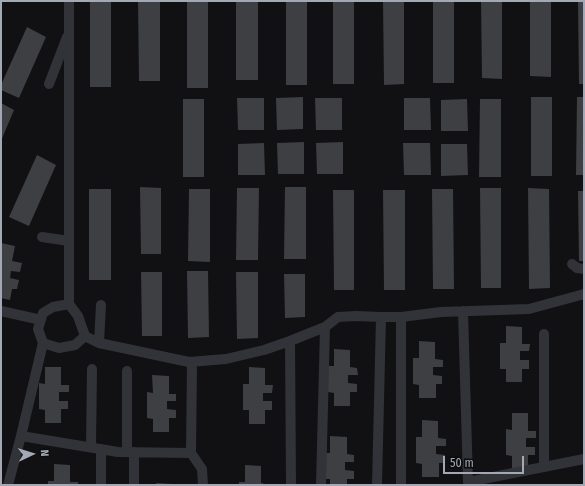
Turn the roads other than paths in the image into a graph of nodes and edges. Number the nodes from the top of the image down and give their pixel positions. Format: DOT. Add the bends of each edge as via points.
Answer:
graph roads {
  1 [pos="70,1"];
  2 [pos="70,32"];
  3 [pos="49,84"];
  4 [pos="42,237"];
  5 [pos="69,241"];
  6 [pos="572,264"];
  7 [pos="584,269"];
  8 [pos="584,294"];
  9 [pos="69,304"];
  10 [pos="100,305"];
  11 [pos="1,311"];
  12 [pos="463,311"];
  13 [pos="381,317"];
  14 [pos="401,317"];
  15 [pos="40,320"];
  16 [pos="325,327"];
  17 [pos="544,334"];
  18 [pos="85,336"];
  19 [pos="290,341"];
  20 [pos="43,343"];
  21 [pos="99,343"];
  22 [pos="192,362"];
  23 [pos="92,369"];
  24 [pos="127,371"];
  25 [pos="21,436"];
  26 [pos="91,447"];
  27 [pos="101,449"];
  28 [pos="131,452"];
  29 [pos="191,453"];
  30 [pos="584,459"];
  31 [pos="544,467"];
  32 [pos="8,485"];
  33 [pos="101,485"];
  34 [pos="134,485"];
  35 [pos="203,485"];
  36 [pos="290,485"];
  37 [pos="322,485"];
  38 [pos="377,485"];
  39 [pos="401,485"];
  1 -- 2 [label="street"];
  2 -- 3 [label="street"];
  2 -- 5 [label="street"];
  4 -- 5 [label="street"];
  5 -- 9 [label="street"];
  6 -- 7 [label="street"];
  8 -- 12 [label="street" via="529,308"];
  9 -- 15 [label="street" via="53,307 43,313"];
  9 -- 18 [label="street" via="78,316"];
  10 -- 21 [label="street"];
  11 -- 15 [label="street"];
  12 -- 14 [label="street"];
  12 -- 31 [label="street" via="468,482"];
  13 -- 14 [label="street"];
  13 -- 16 [label="street" via="338,317"];
  13 -- 38 [label="street"];
  14 -- 39 [label="street"];
  15 -- 20 [label="street" via="38,329"];
  16 -- 19 [label="street"];
  16 -- 37 [label="street"];
  17 -- 31 [label="street"];
  18 -- 20 [label="street" via="75,346 59,348"];
  18 -- 21 [label="street"];
  19 -- 22 [label="street" via="226,359"];
  19 -- 36 [label="street"];
  20 -- 25 [label="street"];
  21 -- 22 [label="street"];
  22 -- 29 [label="street"];
  23 -- 26 [label="street"];
  24 -- 28 [label="street"];
  25 -- 26 [label="street"];
  25 -- 32 [label="street"];
  26 -- 27 [label="street"];
  27 -- 28 [label="street"];
  27 -- 33 [label="street"];
  28 -- 29 [label="street"];
  28 -- 34 [label="street"];
  29 -- 35 [label="street" via="202,469"];
  30 -- 31 [label="street"];
}
